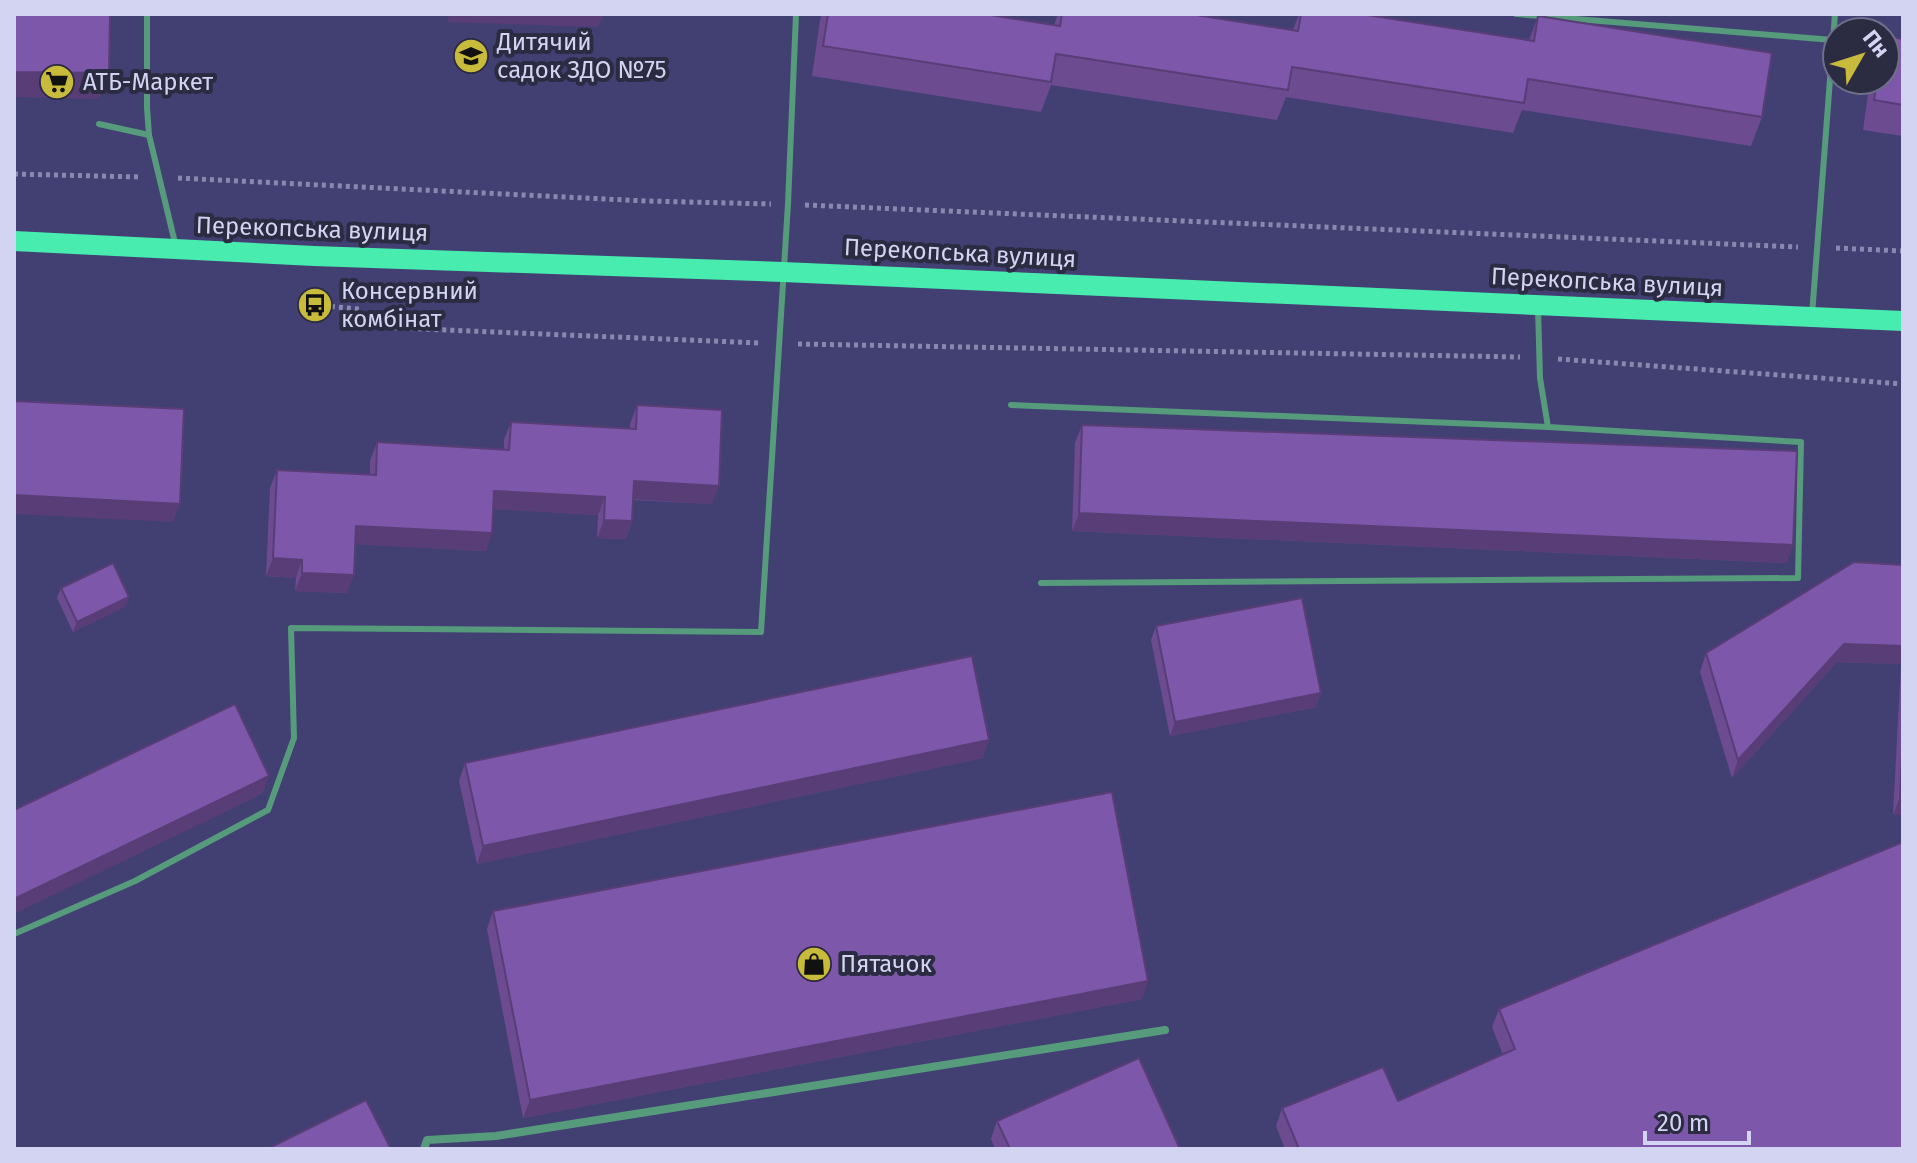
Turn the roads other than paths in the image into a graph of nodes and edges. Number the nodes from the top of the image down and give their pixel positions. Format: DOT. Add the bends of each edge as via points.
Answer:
graph roads {
  1 [pos="147,14"];
  2 [pos="796,14"];
  3 [pos="1516,14"];
  4 [pos="1821,39"];
  5 [pos="1829,96"];
  6 [pos="99,124"];
  7 [pos="149,135"];
  8 [pos="14,241"];
  9 [pos="177,249"];
  10 [pos="783,272"];
  11 [pos="1538,305"];
  12 [pos="1812,318"];
  13 [pos="1881,320"];
  14 [pos="1903,321"];
  15 [pos="1903,331"];
  16 [pos="1011,405"];
  17 [pos="1548,427"];
  18 [pos="1041,583"];
  19 [pos="14,934"];
  20 [pos="1165,1030"];
  21 [pos="424,1149"];
  1 -- 7 [label="lane"];
  2 -- 10 [label="lane"];
  3 -- 4 [label="lane"];
  5 -- 12 [label="lane"];
  6 -- 7 [label="lane"];
  7 -- 9 [label="lane"];
  8 -- 9 [label="main road, Перекопська вулиця"];
  9 -- 10 [label="main road, Перекопська вулиця"];
  10 -- 11 [label="main road, Перекопська вулиця"];
  10 -- 19 [label="lane" via="761,632 291,628 294,738 268,810 135,881"];
  11 -- 12 [label="main road, Перекопська вулиця"];
  11 -- 17 [label="lane"];
  12 -- 13 [label="main road, Перекопська вулиця"];
  13 -- 14 [label="main road, Перекопська вулиця"];
  13 -- 15 [label="lane"];
  16 -- 17 [label="lane"];
  17 -- 18 [label="lane" via="1801,442 1798,578"];
  20 -- 21 [label="street" via="496,1136 427,1140"];
}
